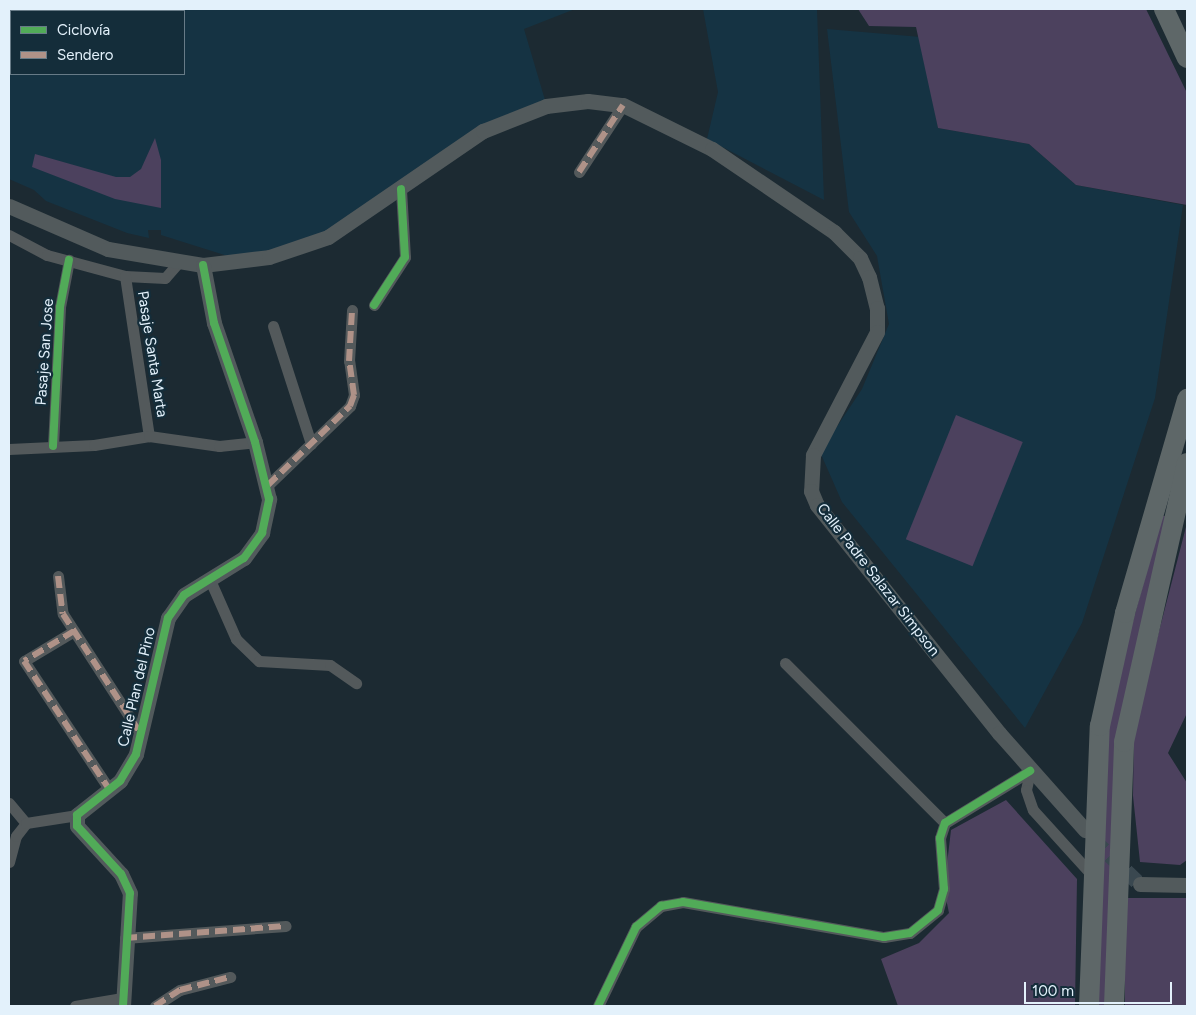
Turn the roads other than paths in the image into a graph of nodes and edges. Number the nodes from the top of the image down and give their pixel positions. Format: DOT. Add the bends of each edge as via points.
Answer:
graph roads {
  1 [pos="1164,9"];
  2 [pos="1178,9"];
  3 [pos="1187,27"];
  4 [pos="1187,58"];
  5 [pos="623,105"];
  6 [pos="579,172"];
  7 [pos="400,189"];
  8 [pos="9,206"];
  9 [pos="9,235"];
  10 [pos="68,260"];
  11 [pos="180,261"];
  12 [pos="203,265"];
  13 [pos="125,276"];
  14 [pos="374,305"];
  15 [pos="352,310"];
  16 [pos="273,326"];
  17 [pos="1187,399"];
  18 [pos="149,436"];
  19 [pos="255,442"];
  20 [pos="311,444"];
  21 [pos="53,446"];
  22 [pos="9,449"];
  23 [pos="1187,463"];
  24 [pos="268,485"];
  25 [pos="58,576"];
  26 [pos="210,580"];
  27 [pos="74,631"];
  28 [pos="785,663"];
  29 [pos="356,683"];
  30 [pos="142,736"];
  31 [pos="1030,771"];
  32 [pos="110,789"];
  33 [pos="9,802"];
  34 [pos="78,815"];
  35 [pos="26,823"];
  36 [pos="945,823"];
  37 [pos="1085,830"];
  38 [pos="9,862"];
  39 [pos="1092,875"];
  40 [pos="1140,884"];
  41 [pos="1187,886"];
  42 [pos="286,926"];
  43 [pos="125,938"];
  44 [pos="230,977"];
  45 [pos="122,1002"];
  46 [pos="75,1006"];
  47 [pos="155,1006"];
  48 [pos="598,1006"];
  49 [pos="1089,1006"];
  50 [pos="1114,1006"];
  1 -- 4 [label="highway"];
  2 -- 3 [label="highway"];
  5 -- 6 [label="street"];
  5 -- 7 [label="main road, Calle Padre Salazar Simpson" via="575,101 514,116 483,131"];
  5 -- 31 [label="main road, Calle Padre Salazar Simpson" via="712,149 813,215 843,239 865,266 877,308 877,332 813,454 811,491 833,527"];
  7 -- 12 [label="main road, Calle Padre Salazar Simpson" via="311,244 268,256"];
  7 -- 14 [label="street" via="405,257"];
  8 -- 11 [label="main road, Calle Padre Salazar Simpson" via="108,249"];
  9 -- 10 [label="street"];
  10 -- 13 [label="street"];
  10 -- 21 [label="street, Pasaje San Jose" via="60,308"];
  11 -- 12 [label="main road, Calle Padre Salazar Simpson"];
  11 -- 13 [label="street" via="165,278"];
  12 -- 19 [label="main road, Calle Plan del Pino" via="214,323"];
  13 -- 18 [label="street, Pasaje Santa Marta"];
  15 -- 20 [label="street" via="349,361 354,395 350,406"];
  16 -- 20 [label="street"];
  17 -- 39 [label="highway" via="1105,698 1094,785"];
  18 -- 19 [label="street" via="219,446"];
  18 -- 21 [label="street" via="94,445"];
  19 -- 24 [label="main road, Calle Plan del Pino"];
  20 -- 24 [label="street"];
  21 -- 22 [label="street"];
  23 -- 50 [label="highway" via="1124,742"];
  24 -- 26 [label="main road, Calle Plan del Pino" via="265,525 259,540 239,564"];
  25 -- 27 [label="street" via="59,602"];
  26 -- 29 [label="street" via="236,639 259,661 330,666"];
  26 -- 30 [label="main road, Calle Plan del Pino" via="184,595 168,618"];
  27 -- 30 [label="street"];
  27 -- 32 [label="street" via="24,661"];
  28 -- 36 [label="street"];
  30 -- 32 [label="main road, Calle Plan del Pino" via="127,771"];
  31 -- 36 [label="street"];
  31 -- 37 [label="main road, Calle Padre Salazar Simpson"];
  31 -- 39 [label="street" via="1026,790 1033,810"];
  32 -- 34 [label="main road, Calle Plan del Pino"];
  33 -- 35 [label="street"];
  34 -- 35 [label="street"];
  34 -- 43 [label="main road" via="77,826 126,882 130,905"];
  35 -- 38 [label="street" via="16,836"];
  36 -- 48 [label="street" via="940,838 942,896 938,910 910,932 884,938 683,902 661,906 636,927"];
  39 -- 49 [label="highway"];
  40 -- 41 [label="main road"];
  42 -- 43 [label="street"];
  43 -- 45 [label="main road"];
  44 -- 47 [label="street" via="180,990"];
  45 -- 46 [label="street"];
}
